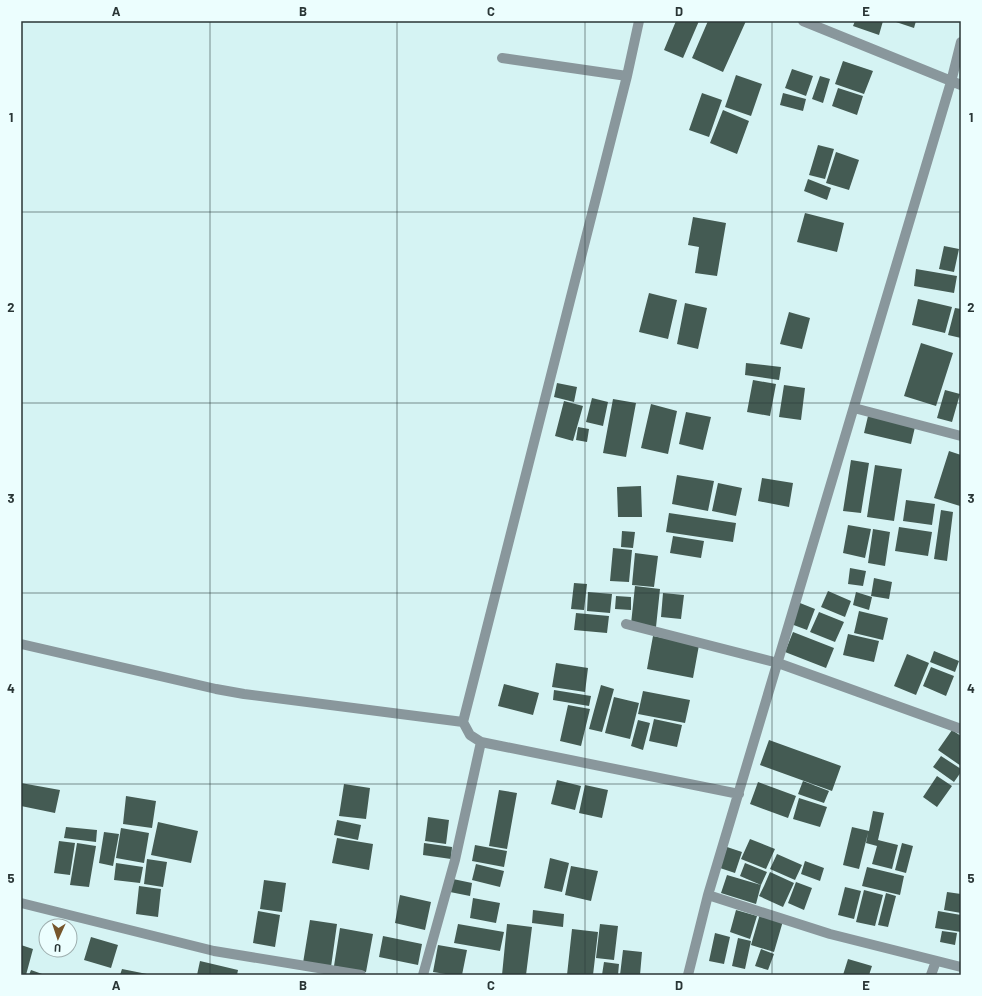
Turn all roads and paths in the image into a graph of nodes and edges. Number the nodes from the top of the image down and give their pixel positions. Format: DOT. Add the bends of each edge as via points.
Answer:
graph roads {
  1 [pos="639,21"];
  2 [pos="802,21"];
  3 [pos="961,42"];
  4 [pos="502,58"];
  5 [pos="627,76"];
  6 [pos="951,82"];
  7 [pos="961,85"];
  8 [pos="854,408"];
  9 [pos="961,436"];
  10 [pos="626,624"];
  11 [pos="21,644"];
  12 [pos="778,663"];
  13 [pos="463,722"];
  14 [pos="961,729"];
  15 [pos="481,742"];
  16 [pos="739,794"];
  17 [pos="708,895"];
  18 [pos="21,903"];
  19 [pos="936,961"];
  20 [pos="961,967"];
  21 [pos="361,975"];
  22 [pos="423,975"];
  23 [pos="688,975"];
  24 [pos="931,975"];
  1 -- 5 [label="street"];
  2 -- 6 [label="street"];
  3 -- 6 [label="street"];
  4 -- 5 [label="street"];
  5 -- 13 [label="street"];
  6 -- 7 [label="street"];
  6 -- 8 [label="street"];
  8 -- 9 [label="street"];
  8 -- 12 [label="street"];
  10 -- 12 [label="street"];
  11 -- 13 [label="street" via="244,694"];
  12 -- 14 [label="street"];
  12 -- 16 [label="street"];
  13 -- 15 [label="street" via="470,735"];
  15 -- 16 [label="street"];
  15 -- 22 [label="street" via="455,860"];
  16 -- 17 [label="street"];
  17 -- 19 [label="street" via="830,934"];
  17 -- 23 [label="street"];
  18 -- 21 [label="street" via="214,951"];
  19 -- 20 [label="street"];
  19 -- 24 [label="street"];
}
